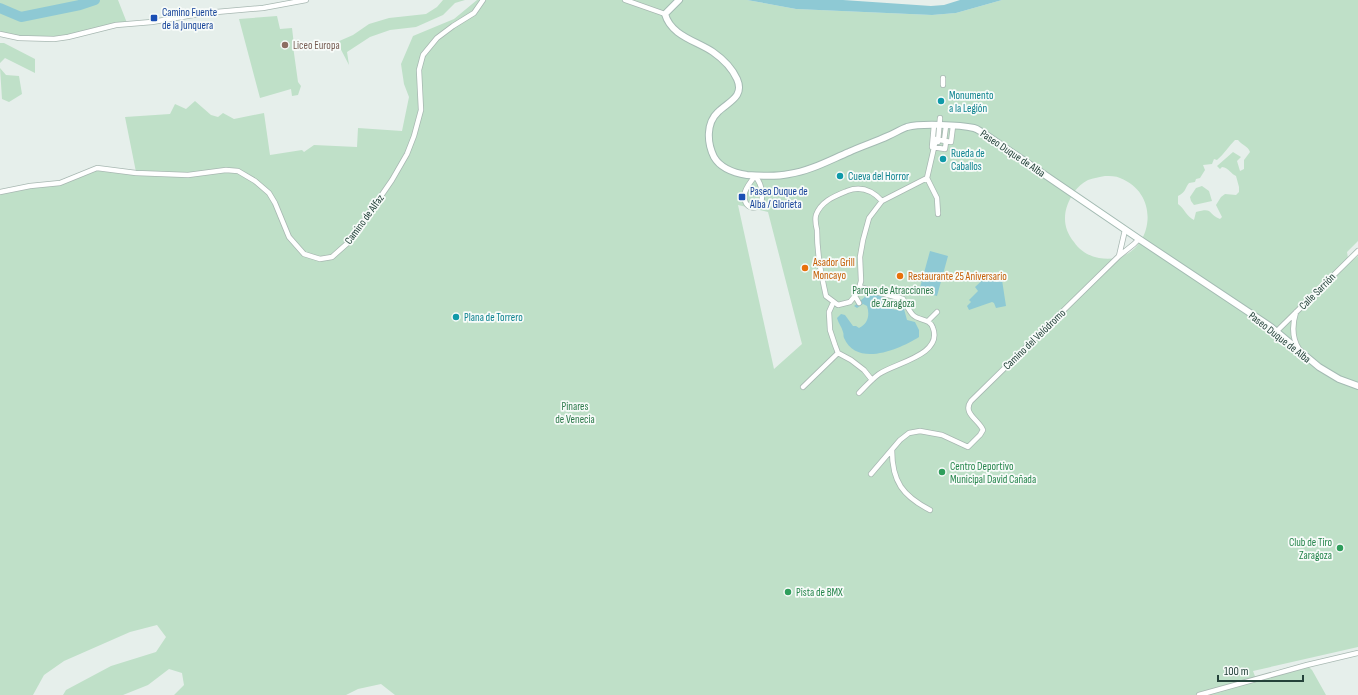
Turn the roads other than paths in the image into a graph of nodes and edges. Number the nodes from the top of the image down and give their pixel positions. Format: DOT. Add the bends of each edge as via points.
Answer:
graph roads {
  1 [pos="306,0"];
  2 [pos="484,0"];
  3 [pos="625,0"];
  4 [pos="679,0"];
  5 [pos="665,14"];
  6 [pos="0,34"];
  7 [pos="943,78"];
  8 [pos="943,85"];
  9 [pos="940,118"];
  10 [pos="939,126"];
  11 [pos="954,126"];
  12 [pos="941,141"];
  13 [pos="939,148"];
  14 [pos="755,176"];
  15 [pos="767,176"];
  16 [pos="927,178"];
  17 [pos="761,185"];
  18 [pos="0,192"];
  19 [pos="882,201"];
  20 [pos="938,214"];
  21 [pos="1125,230"];
  22 [pos="1138,239"];
  23 [pos="1358,251"];
  24 [pos="1119,256"];
  25 [pos="859,287"];
  26 [pos="855,296"];
  27 [pos="833,303"];
  28 [pos="859,303"];
  29 [pos="937,312"];
  30 [pos="1296,312"];
  31 [pos="928,321"];
  32 [pos="1277,331"];
  33 [pos="1300,351"];
  34 [pos="838,353"];
  35 [pos="872,380"];
  36 [pos="803,386"];
  37 [pos="1358,386"];
  38 [pos="859,393"];
  39 [pos="892,450"];
  40 [pos="871,474"];
  41 [pos="930,510"];
  42 [pos="1358,653"];
  43 [pos="1199,695"];
  1 -- 6 [label="street" via="263,8 116,25 54,39 19,38"];
  2 -- 18 [label="street, Camino de Alfaz" via="474,13 437,38 423,54 419,70 421,110 407,154 350,241 332,257 320,259 304,254 289,237 269,192 238,171 188,175 97,168 60,182"];
  3 -- 5 [label="street"];
  4 -- 5 [label="street"];
  5 -- 14 [label="street, Paseo Duque de Alba" via="668,23 676,31 714,52 735,75 739,93 714,116 709,127 709,142 714,156 723,167 735,173"];
  7 -- 8 [label="street"];
  9 -- 10 [label="street"];
  10 -- 11 [label="street, Paseo Duque de Alba"];
  10 -- 12 [label="street"];
  10 -- 12 [label="street"];
  10 -- 15 [label="street, Paseo Duque de Alba" via="908,127 812,167 790,174"];
  11 -- 12 [label="street" via="951,142"];
  11 -- 21 [label="street, Paseo Duque de Alba" via="973,128 985,134"];
  12 -- 13 [label="street"];
  12 -- 13 [label="street"];
  13 -- 16 [label="street"];
  14 -- 15 [label="street, Paseo Duque de Alba"];
  14 -- 17 [label="street"];
  14 -- 17 [label="street" via="745,193 746,204 749,207 756,208 762,203"];
  15 -- 17 [label="street"];
  16 -- 19 [label="street"];
  16 -- 20 [label="street" via="937,198"];
  19 -- 25 [label="street" via="869,218 863,240"];
  19 -- 27 [label="street" via="861,188 853,189 829,198 816,215 818,259 826,296"];
  21 -- 22 [label="street, Paseo Duque de Alba"];
  21 -- 24 [label="street"];
  22 -- 24 [label="street, Camino del Velódromo"];
  22 -- 32 [label="street, Paseo Duque de Alba"];
  23 -- 30 [label="street, Calle Sarrión"];
  24 -- 39 [label="street, Camino del Velódromo" via="970,402 970,413 983,430 968,447 942,435 920,431 909,432"];
  25 -- 26 [label="street"];
  25 -- 31 [label="street" via="903,299 914,316"];
  26 -- 27 [label="street" via="850,302 838,305"];
  26 -- 28 [label="street"];
  27 -- 34 [label="street" via="829,312 830,330"];
  29 -- 31 [label="street"];
  30 -- 32 [label="street, Calle Sarrión"];
  30 -- 33 [label="street" via="1293,334"];
  31 -- 35 [label="street" via="933,328 934,339 929,348 912,359 880,373"];
  32 -- 33 [label="street, Paseo Duque de Alba"];
  33 -- 37 [label="street, Paseo Duque de Alba" via="1330,374"];
  34 -- 35 [label="street" via="852,360"];
  34 -- 36 [label="street"];
  35 -- 38 [label="street"];
  39 -- 40 [label="street"];
  39 -- 41 [label="street" via="895,474 902,489 916,503"];
  42 -- 43 [label="street"];
}
